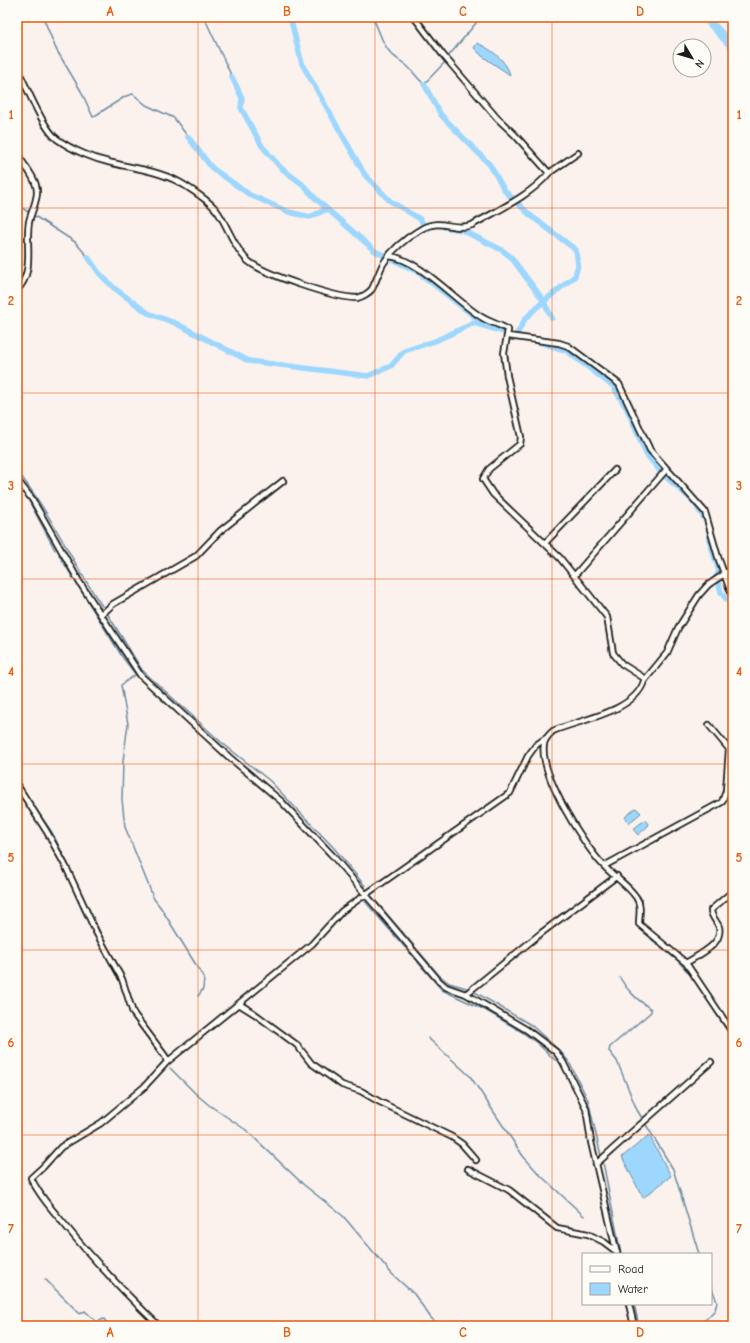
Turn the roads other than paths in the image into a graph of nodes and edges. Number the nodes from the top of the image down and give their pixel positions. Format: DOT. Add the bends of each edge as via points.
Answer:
graph roads {
  1 [pos="414,17"];
  2 [pos="17,68"];
  3 [pos="578,152"];
  4 [pos="17,154"];
  5 [pos="550,173"];
  6 [pos="395,250"];
  7 [pos="389,256"];
  8 [pos="395,257"];
  9 [pos="17,290"];
  10 [pos="508,336"];
  11 [pos="615,470"];
  12 [pos="666,470"];
  13 [pos="17,480"];
  14 [pos="283,481"];
  15 [pos="546,542"];
  16 [pos="733,568"];
  17 [pos="724,574"];
  18 [pos="575,575"];
  19 [pos="733,598"];
  20 [pos="101,615"];
  21 [pos="644,681"];
  22 [pos="709,725"];
  23 [pos="546,738"];
  24 [pos="17,785"];
  25 [pos="604,866"];
  26 [pos="617,876"];
  27 [pos="733,891"];
  28 [pos="366,894"];
  29 [pos="686,963"];
  30 [pos="466,994"];
  31 [pos="239,1004"];
  32 [pos="733,1033"];
  33 [pos="167,1062"];
  34 [pos="711,1062"];
  35 [pos="476,1160"];
  36 [pos="596,1164"];
  37 [pos="468,1169"];
  38 [pos="617,1253"];
  39 [pos="629,1305"];
  40 [pos="159,1326"];
  41 [pos="634,1326"];
  1 -- 5 [label="street" via="497,118"];
  2 -- 7 [label="street" via="46,125 56,138 110,163 153,172 178,182 216,209 237,247 257,268 312,289 358,298 372,289"];
  3 -- 5 [label="street"];
  4 -- 9 [label="street" via="35,182 37,192 29,221 28,269 22,286"];
  5 -- 6 [label="street" via="543,181 472,225 462,228 436,223 418,230"];
  6 -- 7 [label="street"];
  6 -- 8 [label="street"];
  7 -- 8 [label="street"];
  8 -- 10 [label="street" via="426,274 483,318 507,328"];
  10 -- 12 [label="street" via="568,346 619,384 650,450"];
  10 -- 15 [label="street" via="504,353 521,437 520,444 489,469 483,479 493,494"];
  11 -- 15 [label="street"];
  12 -- 17 [label="street" via="705,512"];
  12 -- 18 [label="street"];
  13 -- 20 [label="street" via="32,500"];
  14 -- 20 [label="street" via="220,531 196,556 113,604"];
  15 -- 18 [label="street"];
  16 -- 17 [label="street"];
  17 -- 19 [label="street"];
  17 -- 21 [label="street" via="699,595 666,653"];
  18 -- 21 [label="street" via="607,617 613,653 622,664 644,678"];
  20 -- 28 [label="street" via="128,660 141,676 281,801"];
  21 -- 23 [label="street" via="637,692 622,704 590,719 559,728"];
  22 -- 25 [label="street" via="729,749 726,791 722,802"];
  23 -- 25 [label="street" via="545,760 565,812 581,838"];
  23 -- 28 [label="street" via="536,745 528,756 510,793"];
  24 -- 33 [label="street" via="66,867 96,932 122,979 134,1013"];
  25 -- 26 [label="street"];
  26 -- 29 [label="street" via="639,902 639,924"];
  26 -- 30 [label="street"];
  27 -- 29 [label="street" via="711,910 719,926 719,937 713,945"];
  28 -- 30 [label="street" via="439,981 446,987"];
  28 -- 31 [label="street" via="342,911 312,944"];
  29 -- 32 [label="street"];
  30 -- 36 [label="street" via="527,1030 556,1052 564,1062 586,1108"];
  31 -- 33 [label="street"];
  31 -- 35 [label="street" via="291,1041 311,1063 342,1085 360,1091 452,1137"];
  33 -- 40 [label="street" via="144,1088 101,1123 61,1146 31,1178 80,1244"];
  34 -- 36 [label="street"];
  36 -- 38 [label="street"];
  37 -- 38 [label="street" via="509,1190 557,1228 588,1234 604,1242"];
  39 -- 41 [label="street"];
}
